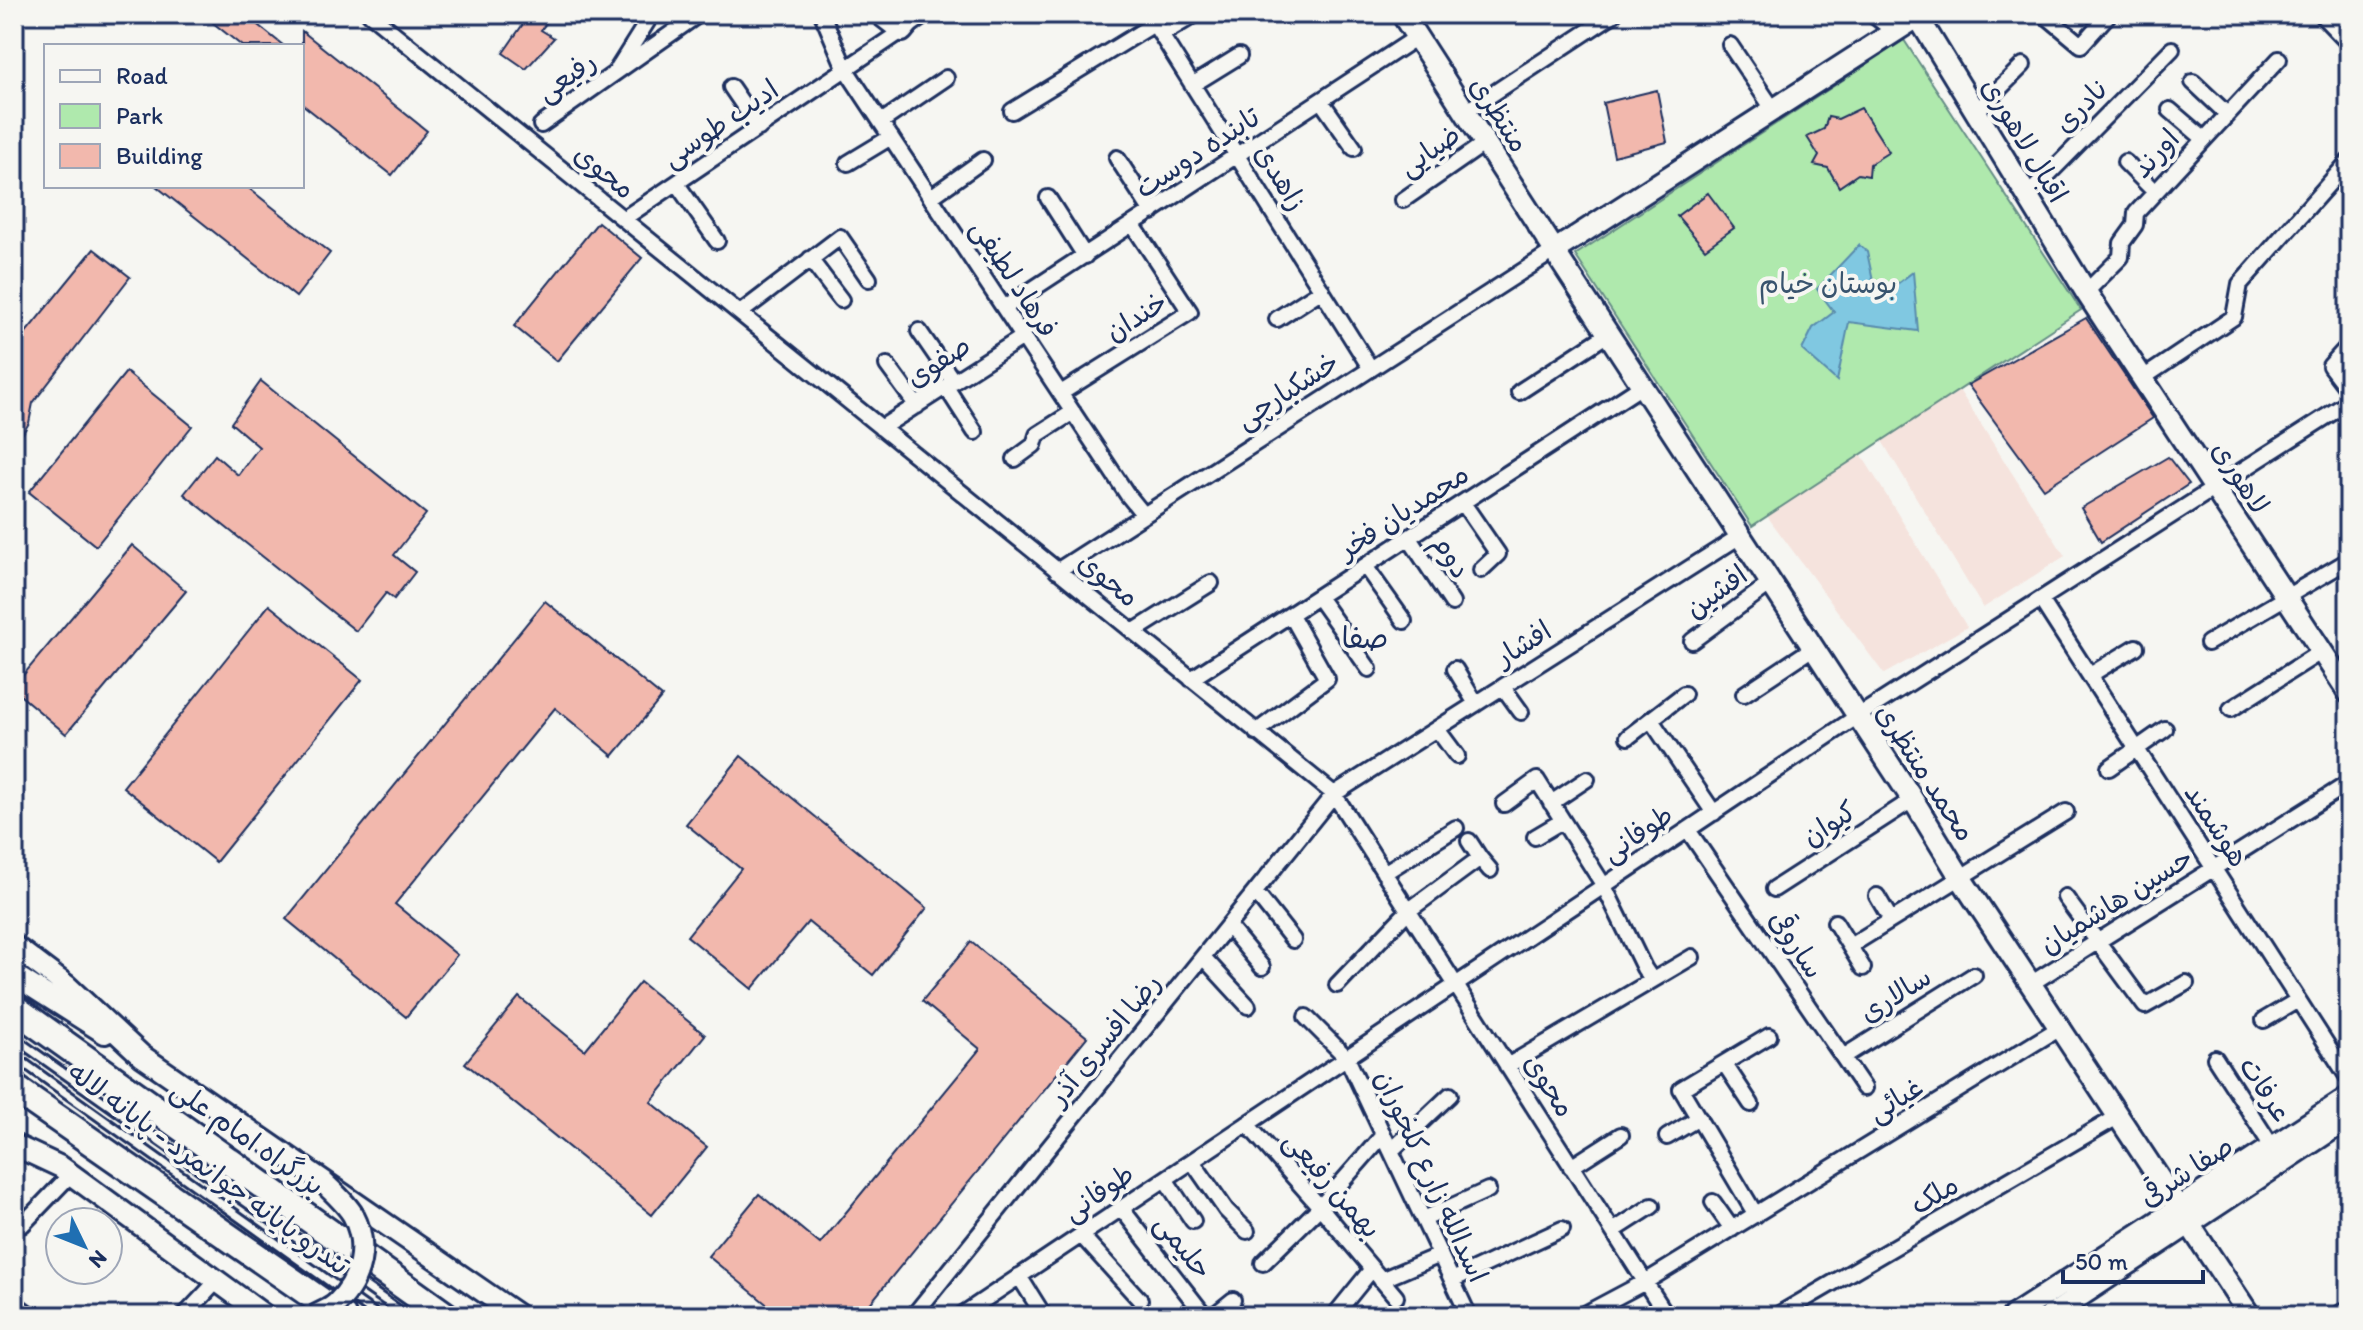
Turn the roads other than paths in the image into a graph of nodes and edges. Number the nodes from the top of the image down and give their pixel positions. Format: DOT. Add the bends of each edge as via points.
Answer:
graph roads {
  1 [pos="370,14"];
  2 [pos="652,14"];
  3 [pos="699,14"];
  4 [pos="822,14"];
  5 [pos="880,14"];
  6 [pos="916,14"];
  7 [pos="927,14"];
  8 [pos="1196,14"];
  9 [pos="1402,14"];
  10 [pos="1872,14"];
  11 [pos="2044,14"];
  12 [pos="2109,14"];
  13 [pos="2326,14"];
  14 [pos="1611,15"];
  15 [pos="1920,16"];
  16 [pos="1154,24"];
  17 [pos="902,31"];
  18 [pos="1894,31"];
  19 [pos="1417,37"];
  20 [pos="2349,38"];
  21 [pos="1730,45"];
  22 [pos="2172,49"];
  23 [pos="1239,56"];
  24 [pos="2279,59"];
  25 [pos="2023,65"];
  26 [pos="845,68"];
  27 [pos="615,73"];
  28 [pos="946,78"];
  29 [pos="2193,82"];
  30 [pos="1192,85"];
  31 [pos="731,87"];
  32 [pos="1321,101"];
  33 [pos="1773,109"];
  34 [pos="2170,110"];
  35 [pos="1012,111"];
  36 [pos="1465,112"];
  37 [pos="1975,113"];
  38 [pos="2227,114"];
  39 [pos="881,122"];
  40 [pos="541,125"];
  41 [pos="759,128"];
  42 [pos="891,137"];
  43 [pos="2204,139"];
  44 [pos="1485,143"];
  45 [pos="1354,148"];
  46 [pos="1238,156"];
  47 [pos="1117,158"];
  48 [pos="983,160"];
  49 [pos="2349,161"];
  50 [pos="2125,162"];
  51 [pos="848,163"];
  52 [pos="677,184"];
  53 [pos="2154,191"];
  54 [pos="931,197"];
  55 [pos="2026,197"];
  56 [pos="1048,198"];
  57 [pos="1403,200"];
  58 [pos="1152,212"];
  59 [pos="623,219"];
  60 [pos="1133,225"];
  61 [pos="717,241"];
  62 [pos="1554,251"];
  63 [pos="1085,256"];
  64 [pos="810,259"];
  65 [pos="869,279"];
  66 [pos="1322,290"];
  67 [pos="2086,292"];
  68 [pos="841,300"];
  69 [pos="1004,308"];
  70 [pos="740,313"];
  71 [pos="1277,319"];
  72 [pos="919,331"];
  73 [pos="1608,334"];
  74 [pos="1023,337"];
  75 [pos="2349,345"];
  76 [pos="887,365"];
  77 [pos="1371,369"];
  78 [pos="2143,378"];
  79 [pos="950,384"];
  80 [pos="1642,386"];
  81 [pos="2349,391"];
  82 [pos="1519,392"];
  83 [pos="1061,393"];
  84 [pos="2349,402"];
  85 [pos="917,406"];
  86 [pos="1073,412"];
  87 [pos="881,428"];
  88 [pos="975,432"];
  89 [pos="1015,459"];
  90 [pos="2215,489"];
  91 [pos="1463,503"];
  92 [pos="1144,515"];
  93 [pos="1740,536"];
  94 [pos="1409,538"];
  95 [pos="2349,560"];
  96 [pos="1365,566"];
  97 [pos="1481,570"];
  98 [pos="1057,571"];
  99 [pos="1211,583"];
  100 [pos="1771,583"];
  101 [pos="1318,597"];
  102 [pos="2287,598"];
  103 [pos="2041,600"];
  104 [pos="1452,603"];
  105 [pos="1291,615"];
  106 [pos="1404,621"];
  107 [pos="1133,632"];
  108 [pos="1692,641"];
  109 [pos="2208,643"];
  110 [pos="2136,647"];
  111 [pos="1813,648"];
  112 [pos="2322,651"];
  113 [pos="1369,669"];
  114 [pos="1455,669"];
  115 [pos="2090,675"];
  116 [pos="1191,679"];
  117 [pos="1503,687"];
  118 [pos="2349,693"];
  119 [pos="1684,694"];
  120 [pos="1744,694"];
  121 [pos="1476,704"];
  122 [pos="2231,709"];
  123 [pos="1521,712"];
  124 [pos="1858,716"];
  125 [pos="1651,720"];
  126 [pos="1437,729"];
  127 [pos="2165,729"];
  128 [pos="1256,732"];
  129 [pos="1628,737"];
  130 [pos="2137,748"];
  131 [pos="1457,756"];
  132 [pos="2109,768"];
  133 [pos="1587,779"];
  134 [pos="2349,783"];
  135 [pos="1334,794"];
  136 [pos="1912,800"];
  137 [pos="1551,803"];
  138 [pos="1504,804"];
  139 [pos="2066,812"];
  140 [pos="1714,813"];
  141 [pos="1562,821"];
  142 [pos="1456,828"];
  143 [pos="1688,830"];
  144 [pos="1535,837"];
  145 [pos="1469,841"];
  146 [pos="2214,869"];
  147 [pos="1384,873"];
  148 [pos="1960,877"];
  149 [pos="1604,886"];
  150 [pos="1774,889"];
  151 [pos="1255,892"];
  152 [pos="1877,896"];
  153 [pos="2065,897"];
  154 [pos="1408,911"];
  155 [pos="1891,920"];
  156 [pos="1835,922"];
  157 [pos="1228,926"];
  158 [pos="1293,940"];
  159 [pos="2099,941"];
  160 [pos="14,946"];
  161 [pos="1850,946"];
  162 [pos="1203,957"];
  163 [pos="1692,957"];
  164 [pos="1262,967"];
  165 [pos="1863,968"];
  166 [pos="14,975"];
  167 [pos="1974,975"];
  168 [pos="1652,980"];
  169 [pos="2032,983"];
  170 [pos="2186,983"];
  171 [pos="1337,985"];
  172 [pos="1455,985"];
  173 [pos="2298,1000"];
  174 [pos="1248,1006"];
  175 [pos="14,1008"];
  176 [pos="1306,1017"];
  177 [pos="2264,1020"];
  178 [pos="2061,1027"];
  179 [pos="1769,1036"];
  180 [pos="14,1038"];
  181 [pos="14,1056"];
  182 [pos="142,1056"];
  183 [pos="1843,1057"];
  184 [pos="1347,1058"];
  185 [pos="2215,1058"];
  186 [pos="1724,1063"];
  187 [pos="1507,1066"];
  188 [pos="2349,1079"];
  189 [pos="14,1088"];
  190 [pos="1864,1088"];
  191 [pos="1450,1095"];
  192 [pos="2349,1097"];
  193 [pos="1751,1104"];
  194 [pos="2119,1116"];
  195 [pos="1699,1118"];
  196 [pos="2349,1118"];
  197 [pos="1247,1124"];
  198 [pos="14,1127"];
  199 [pos="1383,1135"];
  200 [pos="1621,1135"];
  201 [pos="1667,1137"];
  202 [pos="14,1145"];
  203 [pos="1391,1151"];
  204 [pos="2278,1155"];
  205 [pos="1192,1161"];
  206 [pos="1571,1167"];
  207 [pos="66,1170"];
  208 [pos="1165,1179"];
  209 [pos="323,1182"];
  210 [pos="1488,1190"];
  211 [pos="1713,1202"];
  212 [pos="1652,1206"];
  213 [pos="1320,1207"];
  214 [pos="1121,1208"];
  215 [pos="1756,1215"];
  216 [pos="2185,1216"];
  217 [pos="1424,1219"];
  218 [pos="1193,1221"];
  219 [pos="22,1225"];
  220 [pos="1562,1229"];
  221 [pos="1732,1229"];
  222 [pos="1247,1231"];
  223 [pos="1613,1231"];
  224 [pos="1081,1235"];
  225 [pos="1440,1255"];
  226 [pos="1263,1263"];
  227 [pos="1377,1275"];
  228 [pos="1019,1276"];
  229 [pos="1452,1280"];
  230 [pos="217,1281"];
  231 [pos="1645,1282"];
  232 [pos="1396,1297"];
  233 [pos="1140,1300"];
  234 [pos="1233,1300"];
  235 [pos="14,1303"];
  236 [pos="2349,1308"];
  237 [pos="260,1314"];
  238 [pos="32,1316"];
  239 [pos="184,1316"];
  240 [pos="315,1316"];
  241 [pos="342,1316"];
  242 [pos="378,1316"];
  243 [pos="407,1316"];
  244 [pos="446,1316"];
  245 [pos="519,1316"];
  246 [pos="913,1316"];
  247 [pos="960,1316"];
  248 [pos="1044,1316"];
  249 [pos="1205,1316"];
  250 [pos="1213,1316"];
  251 [pos="1334,1316"];
  252 [pos="1469,1316"];
  253 [pos="1581,1316"];
  254 [pos="1667,1316"];
  255 [pos="1776,1316"];
  256 [pos="2013,1316"];
  257 [pos="2050,1316"];
  258 [pos="2250,1316"];
  259 [pos="2336,1316"];
  1 -- 59 [label="street, محوی"];
  2 -- 27 [label="street"];
  3 -- 27 [label="street, رفیعی"];
  4 -- 26 [label="street, فرهاد لطیفی"];
  5 -- 17 [label="main road"];
  6 -- 17 [label="main road"];
  7 -- 17 [label="street, ادیب طوسی"];
  8 -- 16 [label="street"];
  9 -- 19 [label="main road, منتظری"];
  10 -- 18 [label="street"];
  11 -- 12 [label="street" via="2081,45"];
  13 -- 20 [label="main road"];
  14 -- 36 [label="street"];
  15 -- 18 [label="main road, خشکبارچی"];
  15 -- 37 [label="main road, اقبال لاهوری"];
  16 -- 30 [label="street, زاهدی"];
  16 -- 35 [label="street"];
  17 -- 26 [label="street, ادیب طوسی"];
  18 -- 33 [label="main road, خشکبارچی"];
  19 -- 32 [label="street, تابنده دوست"];
  19 -- 36 [label="main road, منتظری"];
  21 -- 33 [label="street"];
  22 -- 55 [label="street, نادری"];
  23 -- 30 [label="street"];
  24 -- 38 [label="street, اورند"];
  25 -- 37 [label="street"];
  26 -- 39 [label="street, فرهاد لطیفی"];
  26 -- 41 [label="street, ادیب طوسی"];
  27 -- 40 [label="street, رفیعی"];
  28 -- 39 [label="street"];
  29 -- 38 [label="street"];
  30 -- 46 [label="street, زاهدی"];
  31 -- 41 [label="street"];
  32 -- 45 [label="street"];
  32 -- 46 [label="street, تابنده دوست"];
  33 -- 62 [label="main road, خشکبارچی"];
  34 -- 43 [label="street"];
  36 -- 44 [label="main road, منتظری"];
  37 -- 55 [label="main road, اقبال لاهوری"];
  38 -- 43 [label="street, اورند"];
  39 -- 42 [label="street, فرهاد لطیفی"];
  41 -- 52 [label="street, ادیب طوسی"];
  42 -- 51 [label="street"];
  42 -- 54 [label="street, فرهاد لطیفی"];
  43 -- 53 [label="street, اورند"];
  44 -- 57 [label="street, ضیایی"];
  44 -- 62 [label="main road, منتظری"];
  46 -- 58 [label="street, تابنده دوست"];
  46 -- 66 [label="street, زاهدی"];
  47 -- 58 [label="street"];
  48 -- 54 [label="street"];
  49 -- 78 [label="street" via="2240,284 2234,317"];
  50 -- 53 [label="street"];
  52 -- 59 [label="street, ادیب طوسی"];
  52 -- 61 [label="street"];
  53 -- 67 [label="street, اورند" via="2136,213 2121,257"];
  54 -- 69 [label="street, فرهاد لطیفی"];
  55 -- 67 [label="main road, اقبال لاهوری"];
  56 -- 63 [label="street"];
  58 -- 60 [label="street, تابنده دوست"];
  59 -- 70 [label="street, محوی"];
  60 -- 63 [label="street, تابنده دوست"];
  60 -- 83 [label="street, خندان" via="1190,312"];
  62 -- 73 [label="main road, محمد منتظری"];
  62 -- 77 [label="street, خشکبارچی"];
  63 -- 69 [label="street, تابنده دوست"];
  64 -- 65 [label="street" via="840,237"];
  64 -- 68 [label="street"];
  64 -- 70 [label="street"];
  66 -- 71 [label="street"];
  66 -- 77 [label="street, زاهدی"];
  67 -- 78 [label="main road, لاهوری"];
  69 -- 74 [label="street, فرهاد لطیفی"];
  70 -- 87 [label="street, محوی"];
  72 -- 79 [label="street"];
  73 -- 80 [label="main road, محمد منتظری"];
  73 -- 82 [label="street"];
  74 -- 79 [label="street, صفوی"];
  74 -- 83 [label="street, فرهاد لطیفی"];
  75 -- 81 [label="street" via="2330,366"];
  76 -- 85 [label="street"];
  77 -- 92 [label="street, خشکبارچی"];
  78 -- 90 [label="main road, لاهوری"];
  79 -- 85 [label="street, صفوی"];
  79 -- 88 [label="street"];
  80 -- 91 [label="street, محمدیان فخر"];
  80 -- 93 [label="main road, محمد منتظری"];
  83 -- 86 [label="street, فرهاد لطیفی"];
  84 -- 90 [label="street, طوفانی"];
  85 -- 87 [label="street, صفوی"];
  86 -- 89 [label="street" via="1037,435 1034,445"];
  86 -- 92 [label="street, فرهاد لطیفی"];
  87 -- 98 [label="street, محوی"];
  90 -- 102 [label="main road, لاهوری"];
  90 -- 103 [label="street, طوفانی"];
  91 -- 94 [label="street, محمدیان فخر"];
  91 -- 97 [label="street" via="1498,554"];
  92 -- 98 [label="street, خشکبارچی"];
  93 -- 100 [label="main road, محمد منتظری"];
  93 -- 117 [label="street, افشار"];
  94 -- 96 [label="street, محمدیان فخر"];
  94 -- 104 [label="street, دوم"];
  95 -- 102 [label="street"];
  96 -- 101 [label="street, محمدیان فخر"];
  96 -- 106 [label="street"];
  98 -- 107 [label="street, محوی"];
  99 -- 107 [label="street"];
  100 -- 108 [label="street, افشین"];
  100 -- 111 [label="main road, محمد منتظری"];
  101 -- 105 [label="street, محمدیان فخر"];
  101 -- 113 [label="street"];
  102 -- 109 [label="street"];
  102 -- 112 [label="main road, لاهوری"];
  103 -- 115 [label="street, هوشمند"];
  103 -- 124 [label="street, طوفانی"];
  105 -- 116 [label="street, محمدیان فخر"];
  105 -- 128 [label="street" via="1327,679"];
  107 -- 116 [label="street, محوی"];
  110 -- 115 [label="street"];
  111 -- 120 [label="street"];
  111 -- 124 [label="main road, محمد منتظری"];
  112 -- 118 [label="main road, لاهوری"];
  112 -- 122 [label="street"];
  114 -- 121 [label="street"];
  115 -- 130 [label="street, هوشمند"];
  116 -- 128 [label="street, محوی"];
  117 -- 121 [label="street, افشار"];
  117 -- 123 [label="street"];
  119 -- 125 [label="street"];
  121 -- 126 [label="street, افشار"];
  124 -- 136 [label="main road, محمد منتظری"];
  124 -- 140 [label="street, طوفانی"];
  125 -- 129 [label="street"];
  125 -- 140 [label="street"];
  126 -- 131 [label="street"];
  126 -- 135 [label="street, افشار"];
  127 -- 130 [label="street"];
  128 -- 135 [label="street, محوی"];
  130 -- 132 [label="street"];
  130 -- 146 [label="street, هوشمند"];
  133 -- 137 [label="street"];
  134 -- 146 [label="street, حسین هاشمیان"];
  135 -- 147 [label="street, محوی"];
  135 -- 151 [label="street, رضا افسری آذر"];
  136 -- 148 [label="main road, محمد منتظری"];
  136 -- 150 [label="street, کیوان"];
  137 -- 138 [label="street" via="1537,780"];
  137 -- 141 [label="street"];
  139 -- 148 [label="street"];
  140 -- 143 [label="street, طوفانی"];
  141 -- 144 [label="street"];
  141 -- 149 [label="street"];
  142 -- 147 [label="street"];
  143 -- 149 [label="street, طوفانی"];
  143 -- 183 [label="street, ساروقی"];
  145 -- 154 [label="street" via="1485,864"];
  146 -- 159 [label="street, حسین هاشمیان"];
  146 -- 173 [label="street, هوشمند"];
  147 -- 154 [label="street, محوی"];
  148 -- 155 [label="street"];
  148 -- 169 [label="main road, محمد منتظری"];
  149 -- 168 [label="street"];
  149 -- 172 [label="street, طوفانی"];
  151 -- 157 [label="street, رضا افسری آذر"];
  151 -- 158 [label="street"];
  152 -- 155 [label="street"];
  153 -- 159 [label="street"];
  154 -- 171 [label="street"];
  154 -- 172 [label="street, محوی"];
  155 -- 161 [label="street"];
  156 -- 161 [label="street"];
  157 -- 162 [label="street, رضا افسری آذر"];
  157 -- 164 [label="street"];
  159 -- 169 [label="street, حسین هاشمیان"];
  159 -- 170 [label="street" via="2145,1006"];
  160 -- 182 [label="main road" via="67,986"];
  161 -- 165 [label="street"];
  162 -- 174 [label="street"];
  162 -- 246 [label="street, رضا افسری آذر"];
  163 -- 168 [label="street"];
  166 -- 182 [label="main road"];
  167 -- 183 [label="street, سالاری"];
  168 -- 187 [label="street"];
  169 -- 178 [label="main road, محمد منتظری"];
  172 -- 184 [label="street, طوفانی"];
  172 -- 187 [label="street, محوی"];
  173 -- 177 [label="street"];
  173 -- 188 [label="street, هوشمند"];
  175 -- 244 [label="highway, بزرگراه امام علی"];
  176 -- 184 [label="street, اسدالله زارع کلخوران"];
  178 -- 194 [label="main road, محمد منتظری"];
  178 -- 215 [label="street, غیائی"];
  179 -- 186 [label="street"];
  180 -- 243 [label="lane"];
  181 -- 242 [label="lane, تندرو پایانه جوانمرد - پایانه لاله"];
  182 -- 209 [label="main road"];
  183 -- 190 [label="street, ساروقی"];
  184 -- 197 [label="street, طوفانی"];
  184 -- 199 [label="street, اسدالله زارع کلخوران"];
  185 -- 204 [label="street, عرفات"];
  186 -- 193 [label="street"];
  186 -- 195 [label="street" via="1681,1089"];
  187 -- 206 [label="street, محوی"];
  189 -- 241 [label="highway"];
  191 -- 203 [label="street"];
  192 -- 204 [label="main road, صفا شرقی"];
  194 -- 216 [label="main road, محمد منتظری"];
  194 -- 255 [label="street, ملک"];
  195 -- 201 [label="street"];
  195 -- 215 [label="street"];
  196 -- 204 [label="main road, صفا شرقی"];
  197 -- 205 [label="street, طوفانی"];
  197 -- 213 [label="street, بهمن رفیعی"];
  198 -- 207 [label="main road"];
  199 -- 203 [label="street, اسدالله زارع کلخوران"];
  199 -- 213 [label="street"];
  200 -- 206 [label="street"];
  202 -- 207 [label="main road"];
  203 -- 217 [label="street, اسدالله زارع کلخوران"];
  204 -- 216 [label="main road, صفا شرقی"];
  205 -- 208 [label="street, طوفانی"];
  205 -- 222 [label="street"];
  206 -- 223 [label="street, محوی"];
  207 -- 219 [label="street"];
  207 -- 230 [label="main road"];
  208 -- 214 [label="street, طوفانی"];
  208 -- 218 [label="street"];
  209 -- 240 [label="main road, bridge" via="351,1212 361,1233 361,1259 351,1286 335,1305"];
  209 -- 245 [label="main road"];
  210 -- 217 [label="street"];
  211 -- 221 [label="street"];
  212 -- 223 [label="street"];
  213 -- 226 [label="street"];
  213 -- 227 [label="street, بهمن رفیعی"];
  214 -- 224 [label="street, طوفانی"];
  214 -- 249 [label="street, حلیمی"];
  215 -- 221 [label="street, غیائی"];
  216 -- 256 [label="main road, صفا شرقی"];
  216 -- 257 [label="main road, صفا شرقی"];
  216 -- 258 [label="main road, محمد منتظری"];
  217 -- 225 [label="street, اسدالله زارع کلخوران"];
  220 -- 229 [label="street"];
  221 -- 231 [label="street, غیائی"];
  223 -- 231 [label="street, محوی"];
  224 -- 228 [label="street, طوفانی"];
  224 -- 233 [label="street"];
  225 -- 227 [label="street"];
  225 -- 229 [label="street, اسدالله زارع کلخوران"];
  227 -- 232 [label="street"];
  227 -- 251 [label="street, بهمن رفیعی"];
  228 -- 247 [label="street, طوفانی"];
  228 -- 248 [label="street"];
  229 -- 252 [label="street, اسدالله زارع کلخوران"];
  230 -- 237 [label="main road"];
  230 -- 239 [label="street"];
  231 -- 253 [label="street, غیائی"];
  231 -- 254 [label="street, محوی"];
  234 -- 250 [label="street"];
  235 -- 238 [label="street"];
  236 -- 259 [label="street"];
}
